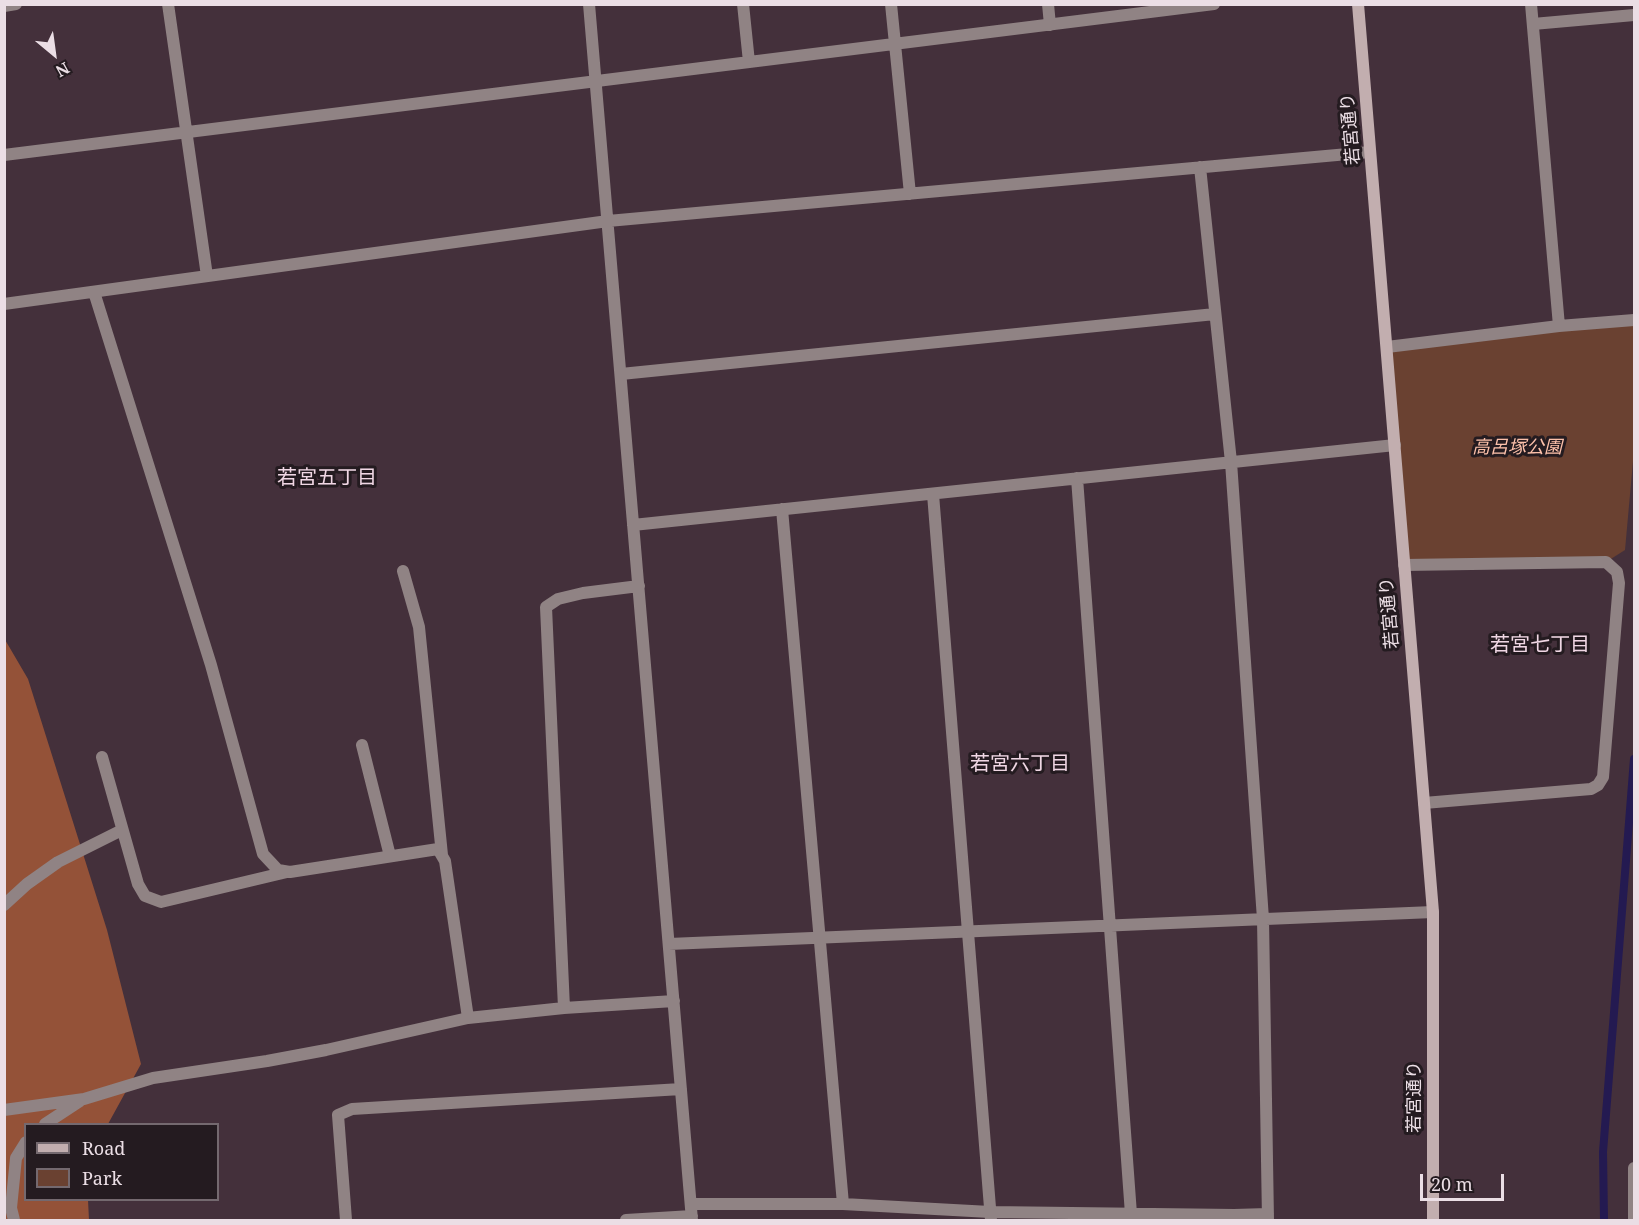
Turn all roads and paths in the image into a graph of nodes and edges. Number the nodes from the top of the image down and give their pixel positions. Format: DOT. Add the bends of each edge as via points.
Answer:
graph roads {
  1 [pos="16,4"];
  2 [pos="168,4"];
  3 [pos="589,4"];
  4 [pos="743,4"];
  5 [pos="891,4"];
  6 [pos="1048,4"];
  7 [pos="1214,4"];
  8 [pos="1358,4"];
  9 [pos="1531,4"];
  10 [pos="4,6"];
  11 [pos="1197,6"];
  12 [pos="1635,15"];
  13 [pos="1533,24"];
  14 [pos="1050,25"];
  15 [pos="894,44"];
  16 [pos="749,62"];
  17 [pos="596,82"];
  18 [pos="186,133"];
  19 [pos="1370,152"];
  20 [pos="4,155"];
  21 [pos="1200,167"];
  22 [pos="910,194"];
  23 [pos="608,221"];
  24 [pos="207,276"];
  25 [pos="94,292"];
  26 [pos="4,304"];
  27 [pos="1215,314"];
  28 [pos="1635,320"];
  29 [pos="1559,326"];
  30 [pos="1387,347"];
  31 [pos="621,374"];
  32 [pos="1395,445"];
  33 [pos="1230,462"];
  34 [pos="1077,478"];
  35 [pos="933,494"];
  36 [pos="782,509"];
  37 [pos="633,525"];
  38 [pos="1404,565"];
  39 [pos="403,571"];
  40 [pos="639,586"];
  41 [pos="362,745"];
  42 [pos="102,757"];
  43 [pos="1424,803"];
  44 [pos="122,830"];
  45 [pos="442,855"];
  46 [pos="390,856"];
  47 [pos="290,872"];
  48 [pos="4,904"];
  49 [pos="1433,912"];
  50 [pos="1263,919"];
  51 [pos="1110,926"];
  52 [pos="968,932"];
  53 [pos="820,938"];
  54 [pos="669,944"];
  55 [pos="674,1000"];
  56 [pos="564,1008"];
  57 [pos="468,1018"];
  58 [pos="681,1089"];
  59 [pos="84,1099"];
  60 [pos="4,1110"];
  61 [pos="48,1123"];
  62 [pos="24,1145"];
  63 [pos="1635,1168"];
  64 [pos="843,1204"];
  65 [pos="692,1213"];
  66 [pos="1131,1214"];
  67 [pos="990,1216"];
  68 [pos="1268,1217"];
  69 [pos="14,1221"];
  70 [pos="346,1221"];
  71 [pos="626,1221"];
  72 [pos="1433,1221"];
  73 [pos="1634,1221"];
  1 -- 10 [label="street"];
  2 -- 18 [label="street"];
  3 -- 17 [label="street"];
  4 -- 16 [label="street"];
  5 -- 15 [label="street"];
  6 -- 14 [label="street"];
  7 -- 11 [label="street"];
  8 -- 19 [label="street, 若宮通り"];
  9 -- 13 [label="street"];
  11 -- 14 [label="street"];
  12 -- 13 [label="street"];
  13 -- 29 [label="street"];
  14 -- 15 [label="street"];
  15 -- 16 [label="street"];
  15 -- 22 [label="street"];
  16 -- 17 [label="street"];
  17 -- 18 [label="street"];
  17 -- 23 [label="street"];
  18 -- 20 [label="street"];
  18 -- 24 [label="street"];
  19 -- 21 [label="street"];
  19 -- 30 [label="street, 若宮通り"];
  21 -- 22 [label="street"];
  21 -- 27 [label="street"];
  22 -- 23 [label="street"];
  23 -- 24 [label="street"];
  23 -- 31 [label="street"];
  24 -- 25 [label="street"];
  25 -- 26 [label="street"];
  25 -- 47 [label="street" via="211,665 263,854 278,870"];
  27 -- 31 [label="street"];
  27 -- 33 [label="street"];
  28 -- 29 [label="street"];
  29 -- 30 [label="street"];
  30 -- 32 [label="street, 若宮通り"];
  31 -- 37 [label="street"];
  32 -- 33 [label="street"];
  32 -- 38 [label="street, 若宮通り"];
  33 -- 34 [label="street"];
  33 -- 50 [label="street"];
  34 -- 35 [label="street"];
  34 -- 51 [label="street"];
  35 -- 36 [label="street"];
  35 -- 52 [label="street"];
  36 -- 37 [label="street"];
  36 -- 53 [label="street"];
  37 -- 40 [label="street"];
  38 -- 43 [label="street, 若宮通り"];
  38 -- 43 [label="street" via="1606,562 1617,572 1619,583 1603,777 1598,785 1591,789"];
  39 -- 45 [label="street" via="419,627"];
  40 -- 54 [label="street"];
  40 -- 56 [label="street" via="583,593 546,607"];
  41 -- 46 [label="street"];
  42 -- 44 [label="street"];
  43 -- 49 [label="street, 若宮通り"];
  44 -- 47 [label="street" via="145,897 161,902"];
  44 -- 48 [label="street" via="58,862"];
  45 -- 46 [label="street" via="438,849"];
  45 -- 57 [label="street" via="446,861"];
  46 -- 47 [label="street"];
  49 -- 50 [label="street"];
  49 -- 72 [label="street, 若宮通り"];
  50 -- 51 [label="street"];
  50 -- 68 [label="street"];
  51 -- 52 [label="street"];
  51 -- 66 [label="street"];
  52 -- 53 [label="street"];
  52 -- 67 [label="street"];
  53 -- 54 [label="street"];
  53 -- 64 [label="street"];
  54 -- 55 [label="street"];
  55 -- 56 [label="street"];
  55 -- 58 [label="street"];
  56 -- 57 [label="street"];
  57 -- 59 [label="street" via="302,1054 153,1078"];
  58 -- 65 [label="street"];
  58 -- 70 [label="street" via="352,1109 338,1115"];
  59 -- 60 [label="street"];
  59 -- 61 [label="street"];
  62 -- 69 [label="street" via="16,1158 11,1208"];
  63 -- 73 [label="street"];
  64 -- 65 [label="street"];
  64 -- 67 [label="street"];
  65 -- 71 [label="street"];
  66 -- 67 [label="street"];
  66 -- 68 [label="street"];
}
